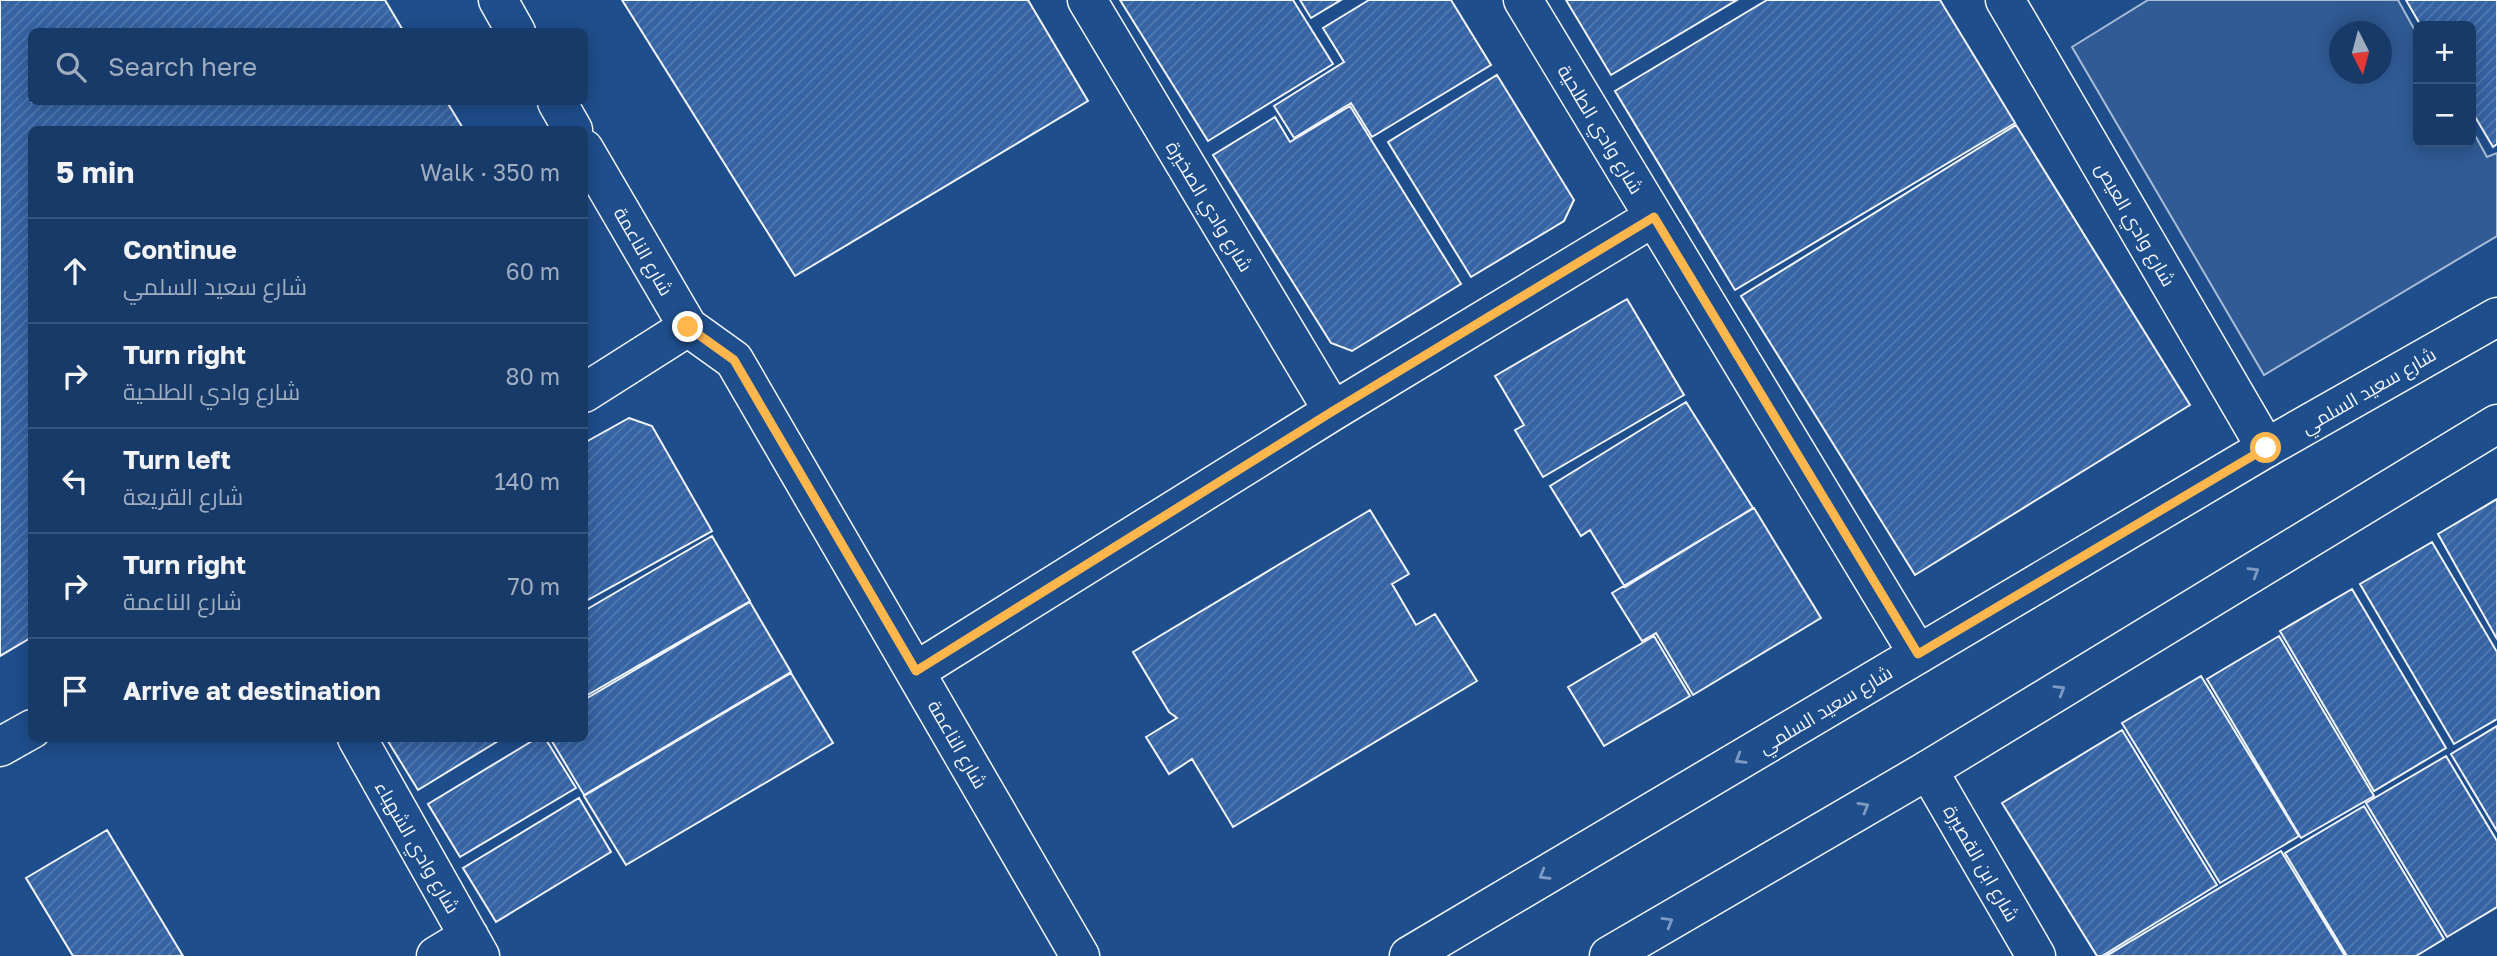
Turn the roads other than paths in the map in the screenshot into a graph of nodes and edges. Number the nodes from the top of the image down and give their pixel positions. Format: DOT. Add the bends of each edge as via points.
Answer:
graph roads {
  1 [pos="498,0"];
  2 [pos="1087,0"];
  3 [pos="1523,0"];
  4 [pos="2011,2"];
  5 [pos="514,28"];
  6 [pos="559,105"];
  7 [pos="571,126"];
  8 [pos="588,156"];
  9 [pos="1654,217"];
  10 [pos="2497,317"];
  11 [pos="688,327"];
  12 [pos="588,390"];
  13 [pos="1333,411"];
  14 [pos="2497,424"];
  15 [pos="2266,448"];
  16 [pos="1918,654"];
  17 [pos="916,671"];
  18 [pos="28,731"];
  19 [pos="358,742"];
  20 [pos="0,747"];
  21 [pos="1928,770"];
  22 [pos="475,946"];
  23 [pos="436,956"];
  24 [pos="1080,956"];
  25 [pos="1409,956"];
  26 [pos="1609,956"];
  27 [pos="2036,956"];
  1 -- 5 [label="street"];
  2 -- 13 [label="street, شارع وادي الصخيرة"];
  3 -- 9 [label="street, شارع وادي الطلحية"];
  4 -- 15 [label="street, شارع وادي العيص"];
  6 -- 7 [label="street"];
  8 -- 11 [label="street, شارع الناعمة"];
  9 -- 13 [label="street"];
  9 -- 16 [label="street, شارع وادي الطلحية"];
  10 -- 15 [label="street, شارع سعيد السلمي"];
  11 -- 12 [label="street"];
  11 -- 17 [label="street, شارع الناعمة" via="734,360"];
  13 -- 17 [label="street"];
  21 -- 14 [label="street, one-way"];
  15 -- 16 [label="street, شارع سعيد السلمي"];
  16 -- 25 [label="street, شارع سعيد السلمي, one-way"];
  17 -- 24 [label="street, شارع الناعمة"];
  18 -- 20 [label="street"];
  19 -- 22 [label="street, شارع وادي الشهباء"];
  26 -- 21 [label="street, one-way"];
  21 -- 27 [label="street, شارع ابن القصيرة"];
  22 -- 23 [label="street"];
}
